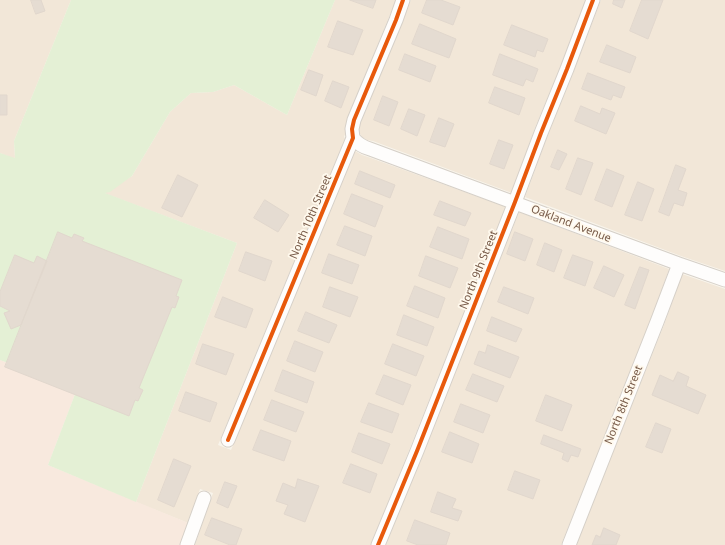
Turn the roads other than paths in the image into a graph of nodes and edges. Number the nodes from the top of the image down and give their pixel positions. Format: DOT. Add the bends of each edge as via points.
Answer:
graph roads {
  1 [pos="403,0"];
  2 [pos="593,0"];
  3 [pos="353,138"];
  4 [pos="515,202"];
  5 [pos="679,264"];
  6 [pos="725,280"];
  7 [pos="228,440"];
  8 [pos="204,498"];
  9 [pos="187,545"];
  10 [pos="378,545"];
  11 [pos="569,545"];
  1 -- 3 [label="street, North 10th Street" via="354,120"];
  2 -- 4 [label="street, North 9th Street"];
  3 -- 4 [label="street, Oakland Avenue" via="364,148"];
  3 -- 7 [label="street, North 10th Street"];
  4 -- 5 [label="street, Oakland Avenue"];
  4 -- 10 [label="street, North 9th Street"];
  5 -- 6 [label="street, Oakland Avenue"];
  5 -- 11 [label="street, North 8th Street"];
  8 -- 9 [label="street"];
}
